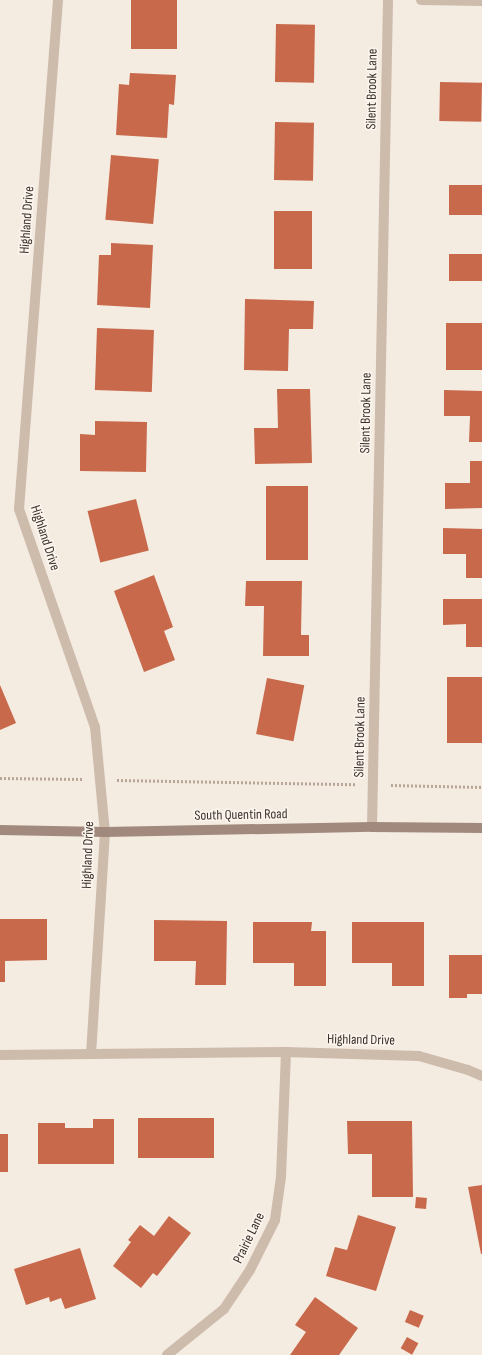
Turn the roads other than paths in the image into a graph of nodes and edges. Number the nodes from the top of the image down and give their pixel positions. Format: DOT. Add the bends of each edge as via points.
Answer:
graph roads {
  1 [pos="58,0"];
  2 [pos="388,0"];
  3 [pos="421,0"];
  4 [pos="482,1"];
  5 [pos="372,827"];
  6 [pos="482,828"];
  7 [pos="0,830"];
  8 [pos="105,832"];
  9 [pos="286,1052"];
  10 [pos="91,1053"];
  11 [pos="0,1055"];
  12 [pos="482,1076"];
  13 [pos="167,1355"];
  1 -- 8 [label="street, Highland Drive" via="19,509 95,727"];
  2 -- 5 [label="street, Silent Brook Lane"];
  3 -- 4 [label="street"];
  5 -- 6 [label="main road, South Quentin Road"];
  5 -- 8 [label="main road, South Quentin Road"];
  7 -- 8 [label="main road, South Quentin Road"];
  8 -- 10 [label="street, Highland Drive"];
  9 -- 10 [label="street, Highland Drive"];
  9 -- 12 [label="street, Highland Drive" via="419,1056"];
  9 -- 13 [label="street, Prairie Lane" via="281,1177 275,1220 250,1270 224,1309"];
  10 -- 11 [label="street, Highland Drive"];
}
